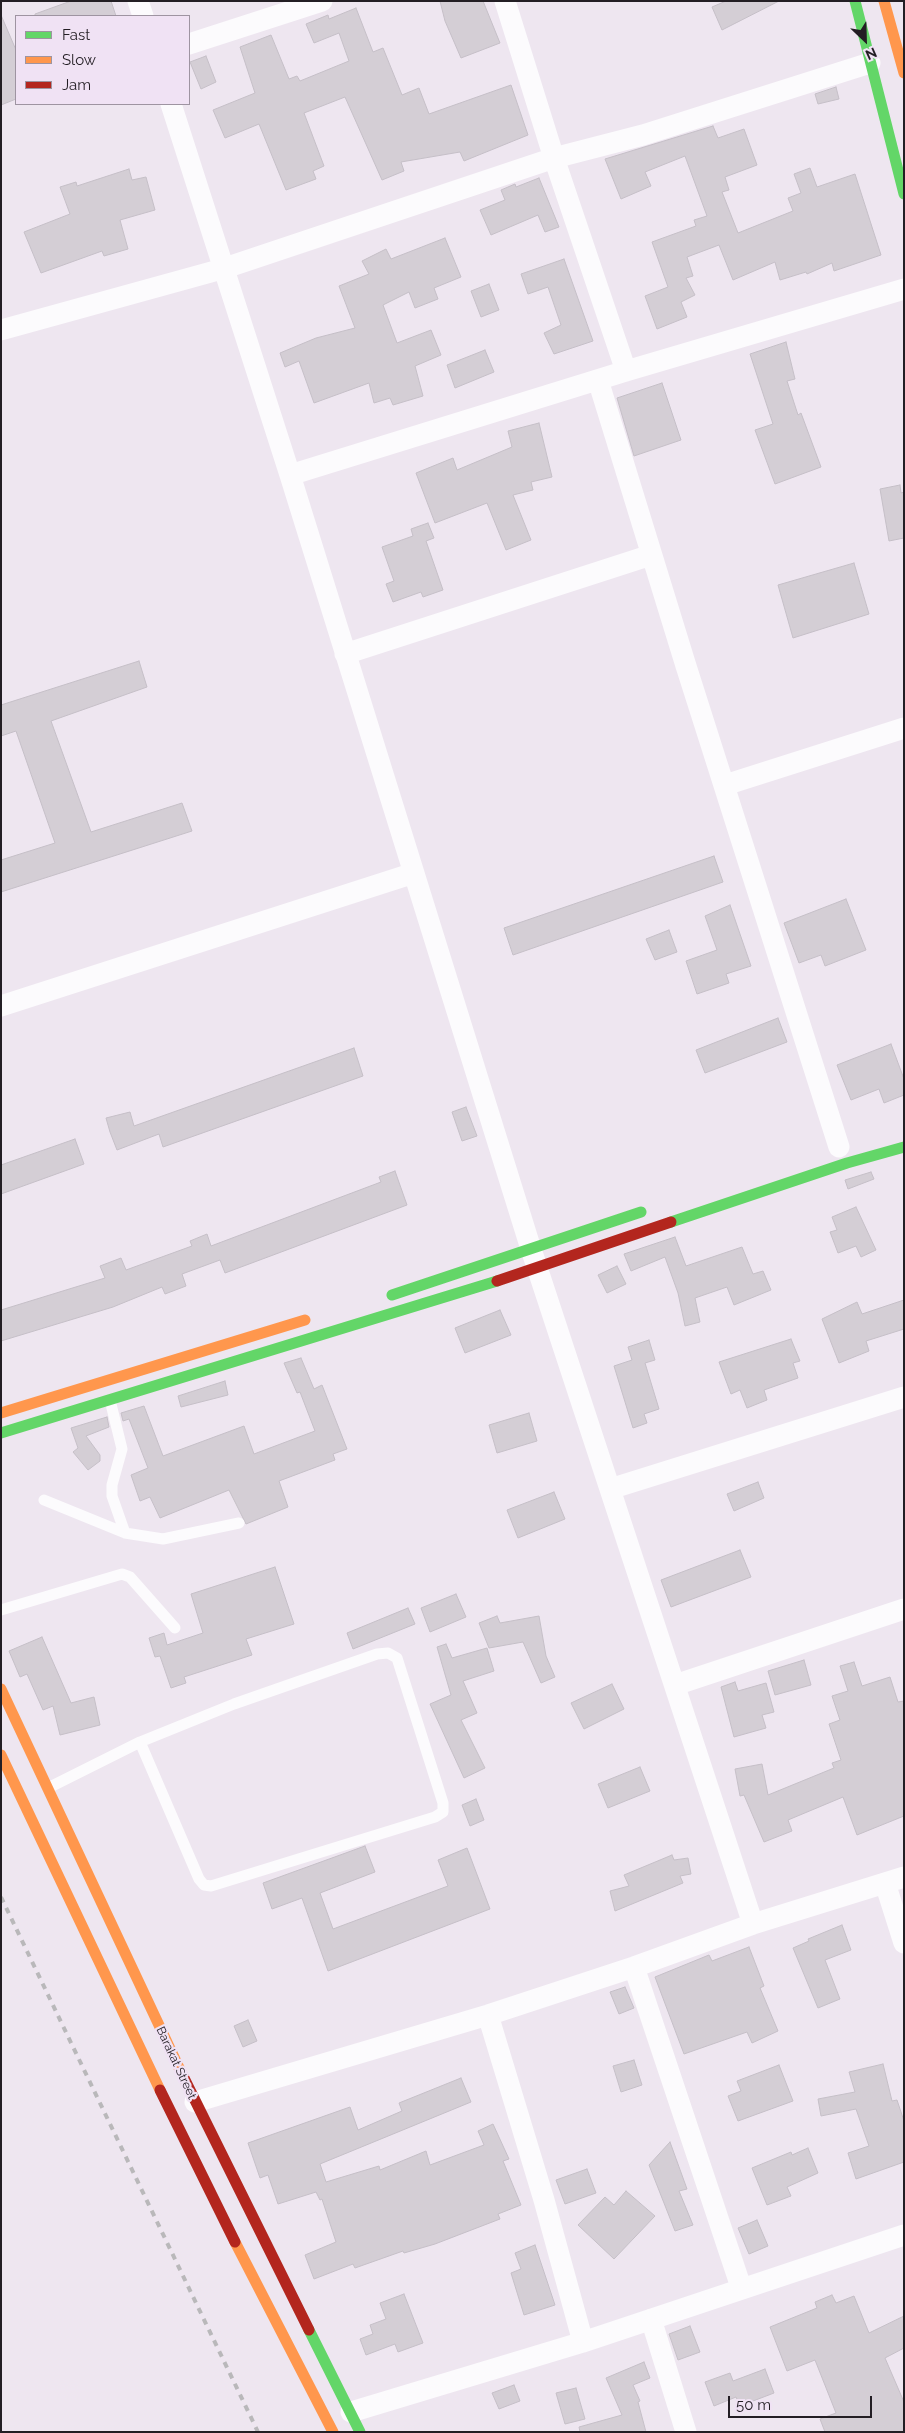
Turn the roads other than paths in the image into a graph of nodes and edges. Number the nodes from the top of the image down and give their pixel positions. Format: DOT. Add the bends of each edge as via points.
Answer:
graph roads {
  1 [pos="138,1"];
  2 [pos="322,1"];
  3 [pos="505,1"];
  4 [pos="855,1"];
  5 [pos="884,1"];
  6 [pos="143,15"];
  7 [pos="190,44"];
  8 [pos="870,63"];
  9 [pos="904,72"];
  10 [pos="171,105"];
  11 [pos="554,158"];
  12 [pos="904,194"];
  13 [pos="222,269"];
  14 [pos="904,289"];
  15 [pos="3,324"];
  16 [pos="626,371"];
  17 [pos="598,380"];
  18 [pos="290,475"];
  19 [pos="651,555"];
  20 [pos="345,654"];
  21 [pos="904,728"];
  22 [pos="725,785"];
  23 [pos="414,873"];
  24 [pos="1,1006"];
  25 [pos="839,1147"];
  26 [pos="904,1147"];
  27 [pos="649,1209"];
  28 [pos="535,1259"];
  29 [pos="382,1298"];
  30 [pos="315,1317"];
  31 [pos="904,1397"];
  32 [pos="110,1400"];
  33 [pos="1,1413"];
  34 [pos="1,1433"];
  35 [pos="610,1489"];
  36 [pos="44,1500"];
  37 [pos="239,1523"];
  38 [pos="125,1533"];
  39 [pos="904,1609"];
  40 [pos="1,1610"];
  41 [pos="175,1628"];
  42 [pos="675,1686"];
  43 [pos="1,1689"];
  44 [pos="140,1742"];
  45 [pos="1,1755"];
  46 [pos="46,1789"];
  47 [pos="894,1880"];
  48 [pos="753,1924"];
  49 [pos="904,1943"];
  50 [pos="634,1968"];
  51 [pos="488,2015"];
  52 [pos="195,2102"];
  53 [pos="904,2235"];
  54 [pos="741,2287"];
  55 [pos="651,2319"];
  56 [pos="583,2342"];
  57 [pos="351,2412"];
  58 [pos="333,2432"];
  59 [pos="360,2432"];
  60 [pos="686,2432"];
  1 -- 6 [label="street"];
  2 -- 7 [label="street"];
  3 -- 11 [label="street"];
  4 -- 8 [label="street"];
  5 -- 9 [label="street"];
  8 -- 11 [label="street" via="643,135"];
  8 -- 12 [label="street"];
  10 -- 13 [label="street"];
  11 -- 13 [label="street"];
  11 -- 16 [label="street"];
  13 -- 15 [label="street"];
  13 -- 18 [label="street"];
  14 -- 16 [label="street"];
  16 -- 17 [label="street"];
  17 -- 18 [label="street"];
  17 -- 19 [label="street"];
  18 -- 20 [label="street"];
  19 -- 20 [label="street"];
  19 -- 22 [label="street"];
  20 -- 23 [label="street"];
  21 -- 22 [label="street"];
  22 -- 25 [label="street"];
  23 -- 24 [label="street"];
  23 -- 28 [label="street"];
  26 -- 28 [label="street"];
  27 -- 28 [label="street"];
  28 -- 29 [label="street"];
  28 -- 32 [label="street"];
  28 -- 35 [label="street"];
  30 -- 33 [label="street"];
  31 -- 35 [label="street"];
  32 -- 34 [label="street"];
  32 -- 38 [label="lane" via="122,1449 112,1496"];
  35 -- 42 [label="street"];
  36 -- 38 [label="lane"];
  37 -- 38 [label="lane" via="169,1539"];
  39 -- 42 [label="street"];
  40 -- 41 [label="lane" via="122,1574 130,1577"];
  42 -- 48 [label="street"];
  43 -- 46 [label="street, Barakat Street"];
  44 -- 44 [label="lane" via="234,1704 377,1654 388,1653 397,1658 443,1803 443,1812 436,1817 211,1886 204,1885"];
  44 -- 46 [label="lane"];
  45 -- 58 [label="street" via="168,2106"];
  46 -- 52 [label="street, Barakat Street"];
  47 -- 48 [label="street"];
  47 -- 49 [label="street"];
  48 -- 50 [label="street"];
  50 -- 51 [label="street"];
  50 -- 54 [label="street"];
  51 -- 52 [label="street"];
  51 -- 56 [label="street"];
  52 -- 57 [label="street, Barakat Street"];
  53 -- 54 [label="street"];
  54 -- 55 [label="street"];
  55 -- 56 [label="street"];
  55 -- 60 [label="street"];
  56 -- 57 [label="street"];
  57 -- 59 [label="street, Barakat Street"];
}
